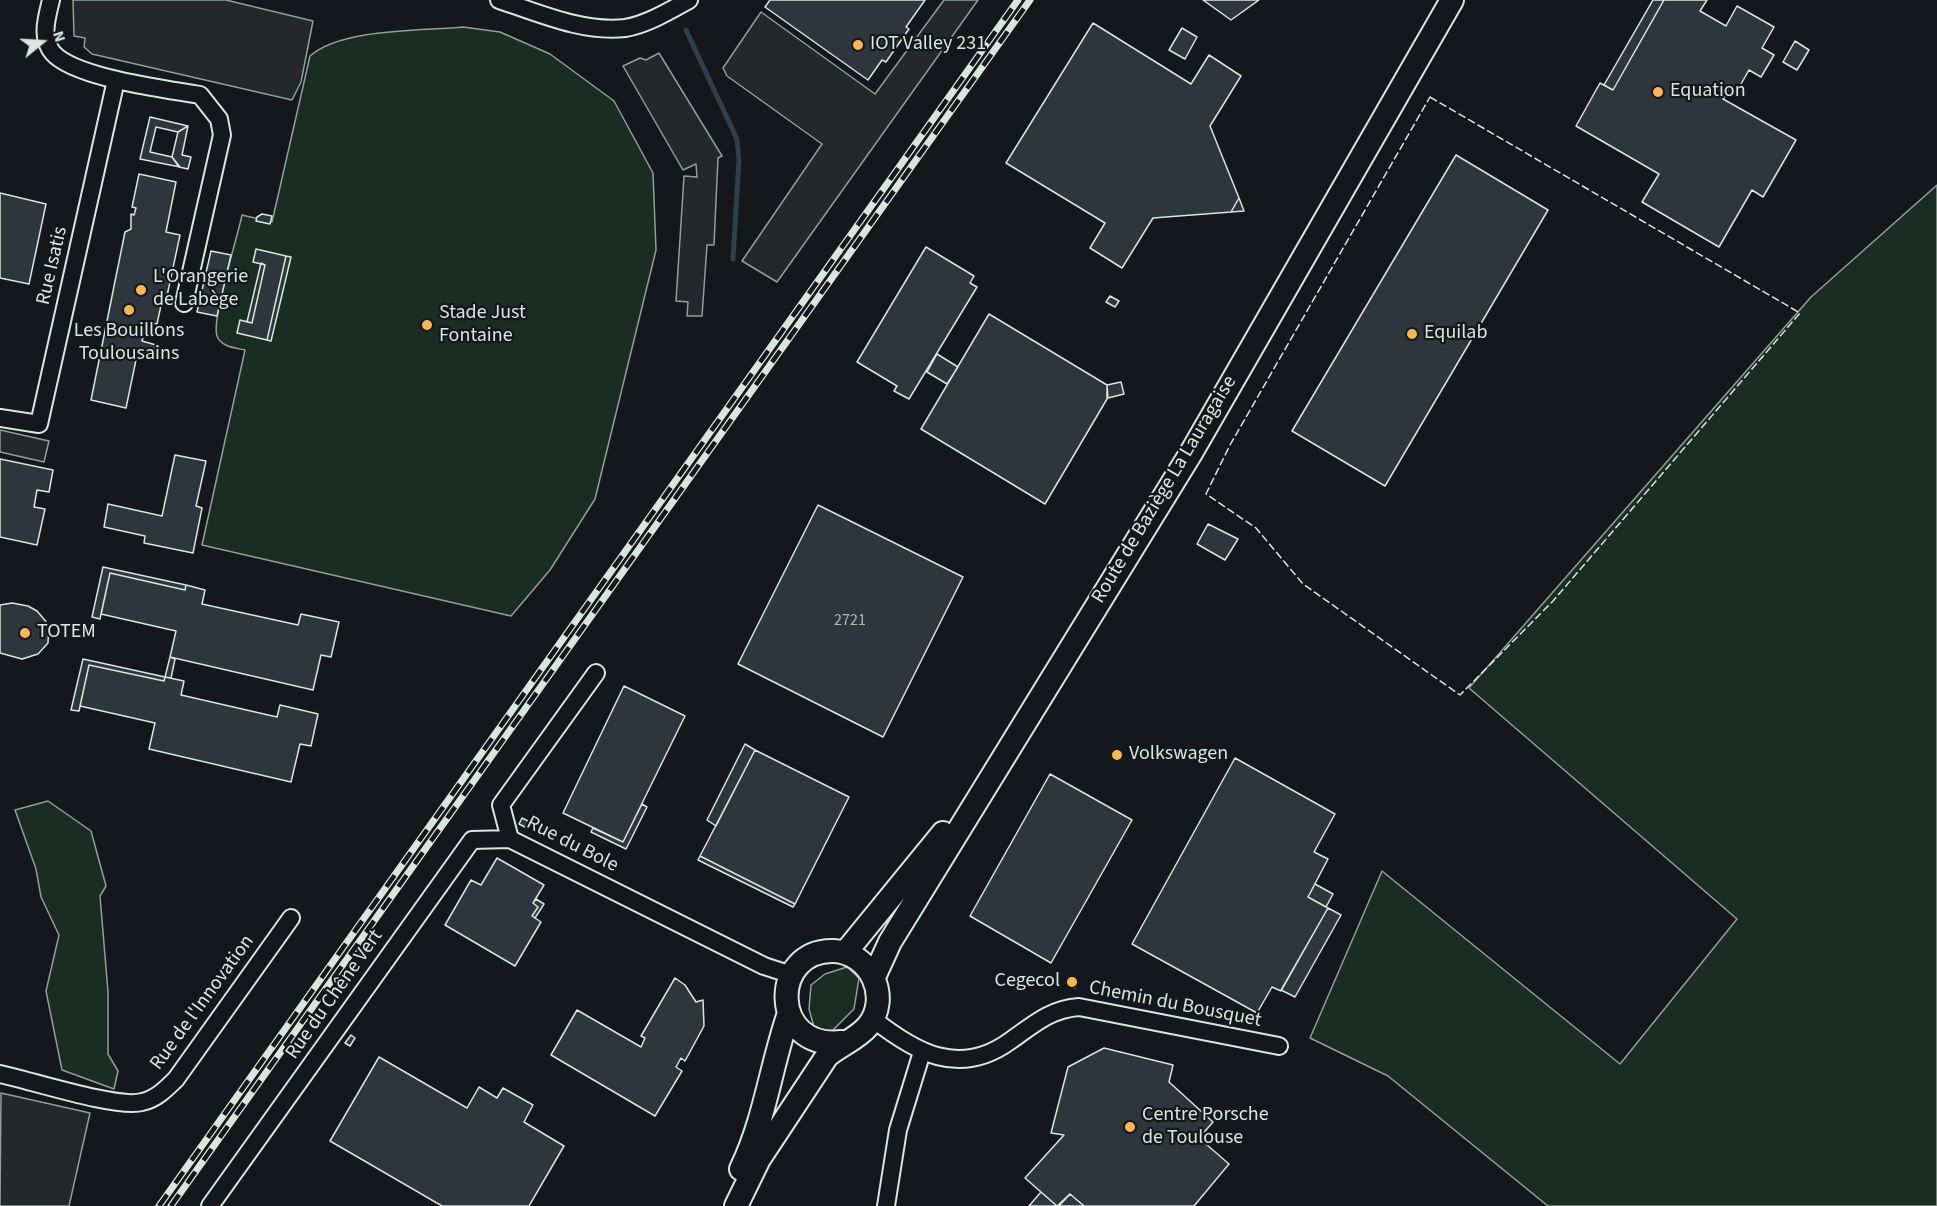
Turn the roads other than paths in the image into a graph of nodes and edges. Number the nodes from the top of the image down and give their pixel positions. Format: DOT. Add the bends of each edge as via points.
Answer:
graph roads {
  1 [pos="51,0"];
  2 [pos="499,0"];
  3 [pos="1434,0"];
  4 [pos="1452,0"];
  5 [pos="685,2"];
  6 [pos="116,80"];
  7 [pos="184,303"];
  8 [pos="0,418"];
  9 [pos="596,673"];
  10 [pos="510,839"];
  11 [pos="291,918"];
  12 [pos="845,953"];
  13 [pos="792,975"];
  14 [pos="874,977"];
  15 [pos="789,1013"];
  16 [pos="873,1019"];
  17 [pos="843,1042"];
  18 [pos="1279,1046"];
  19 [pos="922,1052"];
  20 [pos="0,1074"];
  21 [pos="210,1206"];
  22 [pos="723,1206"];
  23 [pos="736,1206"];
  24 [pos="886,1206"];
  1 -- 6 [label="street" via="44,29 52,52 64,62"];
  2 -- 5 [label="street" via="594,27 627,28"];
  3 -- 12 [label="main road, Route de Baziège La Lauragaise" via="1178,446 941,836"];
  4 -- 14 [label="main road, Route de Baziège La Lauragaise" via="1191,453 890,942"];
  6 -- 7 [label="street" via="200,96 219,119 222,135"];
  6 -- 8 [label="street, Rue Isatis" via="39,424"];
  9 -- 10 [label="street, Rue du Bole" via="501,805"];
  10 -- 13 [label="street, Rue du Bole" via="764,966"];
  10 -- 21 [label="street, Rue du Chêne Vert" via="472,840"];
  11 -- 20 [label="street, Rue de l'Innovation" via="176,1078 160,1094 141,1103 117,1102"];
  12 -- 13 [label="main road" via="815,955"];
  12 -- 14 [label="main road" via="859,960"];
  13 -- 15 [label="main road" via="786,994"];
  14 -- 16 [label="main road" via="878,1001"];
  15 -- 17 [label="main road" via="801,1032 810,1038"];
  15 -- 22 [label="main road" via="747,1156"];
  16 -- 17 [label="main road" via="861,1034"];
  16 -- 19 [label="street, Chemin du Bousquet"];
  17 -- 23 [label="main road" via="827,1056 809,1082 759,1160"];
  18 -- 19 [label="street, Chemin du Bousquet" via="1079,1007 1048,1014 987,1054 954,1059"];
  19 -- 24 [label="street" via="896,1139"];
}
